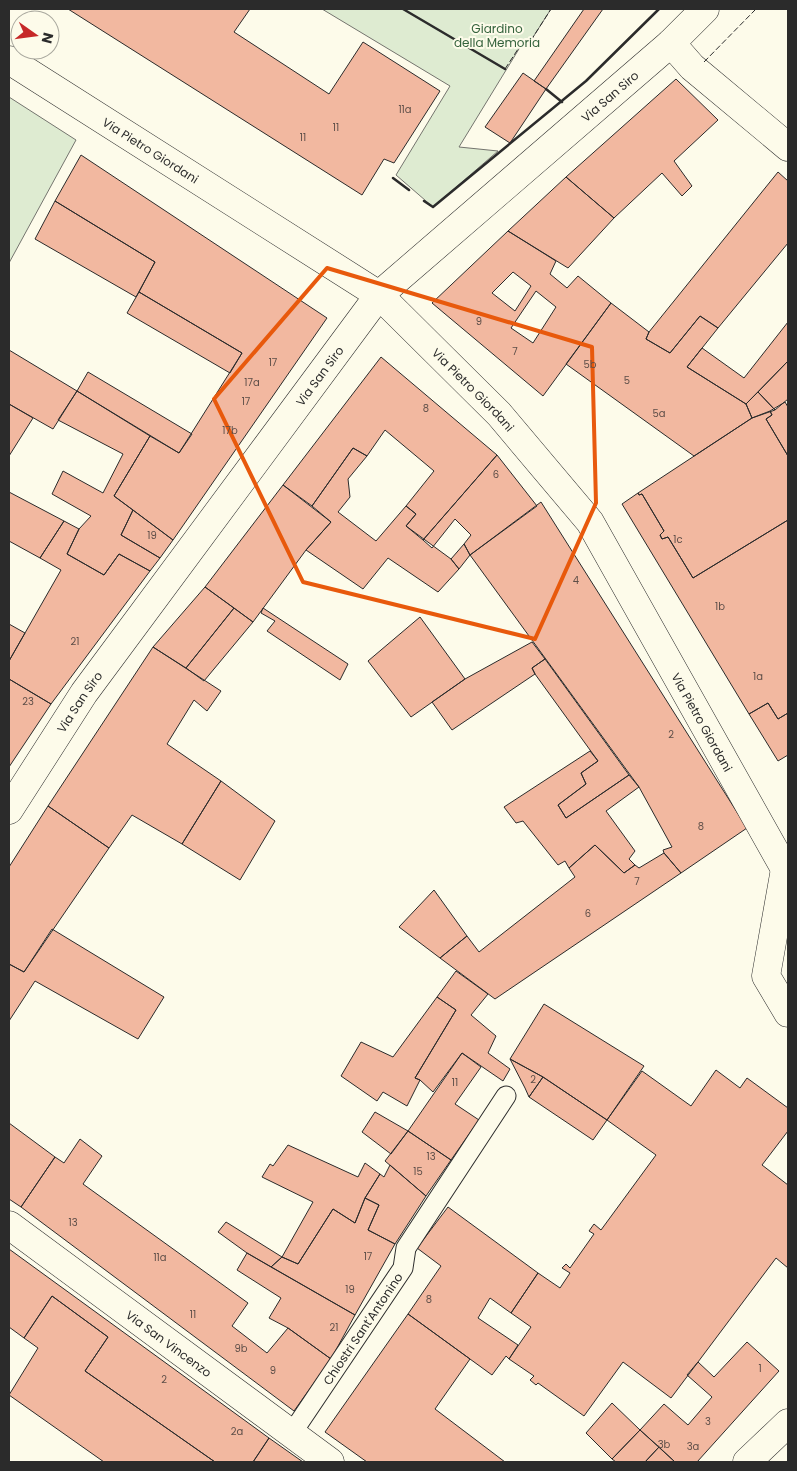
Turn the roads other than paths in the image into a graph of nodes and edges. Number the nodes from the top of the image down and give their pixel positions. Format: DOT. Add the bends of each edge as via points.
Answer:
graph roads {
  1 [pos="705,9"];
  2 [pos="671,43"];
  3 [pos="9,60"];
  4 [pos="788,147"];
  5 [pos="379,295"];
  6 [pos="9,810"];
  7 [pos="786,867"];
  8 [pos="788,1013"];
  9 [pos="506,1096"];
  10 [pos="9,1225"];
  11 [pos="788,1423"];
  12 [pos="292,1433"];
  13 [pos="330,1462"];
  14 [pos="747,1462"];
  1 -- 2 [label="street, Via San Siro"];
  2 -- 4 [label="street" via="692,67"];
  2 -- 5 [label="street, Via San Siro"];
  3 -- 5 [label="street, Via Pietro Giordani"];
  5 -- 6 [label="street, Via San Siro" via="84,693"];
  5 -- 7 [label="street, Via Pietro Giordani" via="499,414 590,522"];
  7 -- 8 [label="street" via="766,976"];
  9 -- 12 [label="lane, Chiostri Sant'Antonino" via="406,1248 403,1268"];
  10 -- 12 [label="street, Via San Vincenzo"];
  11 -- 14 [label="street"];
  12 -- 13 [label="street, Via San Vincenzo"];
}
